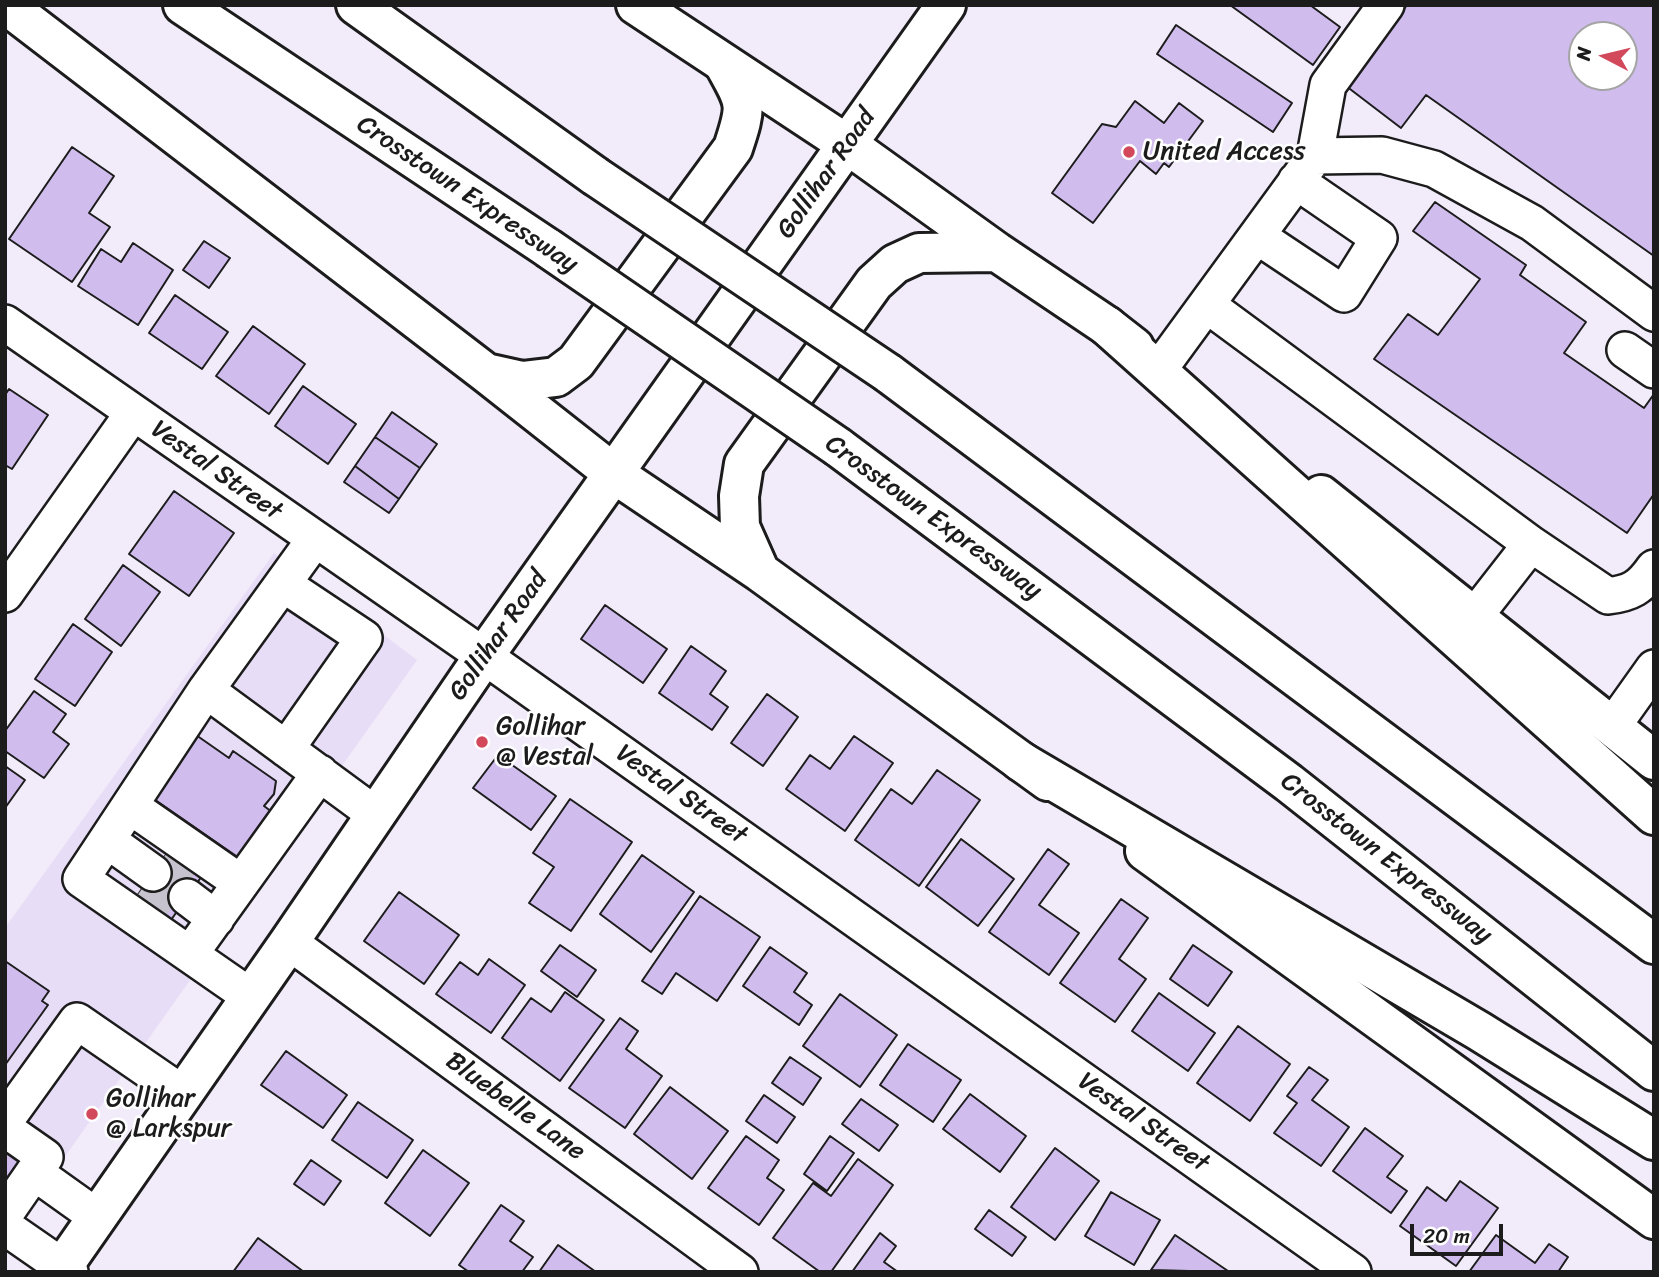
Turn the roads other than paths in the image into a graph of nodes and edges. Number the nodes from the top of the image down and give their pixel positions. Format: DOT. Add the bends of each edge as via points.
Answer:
graph roads {
  1 [pos="6,5"];
  2 [pos="183,5"];
  3 [pos="356,5"];
  4 [pos="636,5"];
  5 [pos="946,5"];
  6 [pos="1386,5"];
  7 [pos="724,64"];
  8 [pos="848,145"];
  9 [pos="1306,169"];
  10 [pos="1257,236"];
  11 [pos="996,252"];
  12 [pos="1207,305"];
  13 [pos="1654,313"];
  14 [pos="5,323"];
  15 [pos="1107,326"];
  16 [pos="1625,350"];
  17 [pos="1160,368"];
  18 [pos="1654,370"];
  19 [pos="486,373"];
  20 [pos="132,413"];
  21 [pos="613,473"];
  22 [pos="315,539"];
  23 [pos="1531,544"];
  24 [pos="1654,568"];
  25 [pos="760,572"];
  26 [pos="283,584"];
  27 [pos="5,594"];
  28 [pos="1474,617"];
  29 [pos="485,656"];
  30 [pos="1654,668"];
  31 [pos="206,690"];
  32 [pos="1612,727"];
  33 [pos="286,749"];
  34 [pos="1654,760"];
  35 [pos="1020,761"];
  36 [pos="320,773"];
  37 [pos="376,815"];
  38 [pos="1654,815"];
  39 [pos="113,831"];
  40 [pos="154,872"];
  41 [pos="188,896"];
  42 [pos="216,917"];
  43 [pos="289,942"];
  44 [pos="1654,943"];
  45 [pos="251,996"];
  46 [pos="1654,1071"];
  47 [pos="183,1094"];
  48 [pos="5,1121"];
  49 [pos="5,1129"];
  50 [pos="1654,1140"];
  51 [pos="34,1172"];
  52 [pos="8,1210"];
  53 [pos="97,1217"];
  54 [pos="1654,1219"];
  55 [pos="64,1270"];
  56 [pos="740,1272"];
  57 [pos="1353,1272"];
  1 -- 19 [label="main road"];
  2 -- 46 [label="main road, Crosstown Expressway, bridge" via="838,447 1289,783"];
  3 -- 44 [label="main road, bridge" via="595,176 888,373"];
  4 -- 7 [label="main road"];
  5 -- 8 [label="main road, Gollihar Road"];
  6 -- 9 [label="street" via="1328,85"];
  7 -- 8 [label="main road"];
  7 -- 19 [label="main road" via="743,98 743,117 733,148 576,362 556,377 522,381"];
  8 -- 11 [label="main road"];
  8 -- 21 [label="main road, Gollihar Road"];
  9 -- 10 [label="street"];
  9 -- 10 [label="street" via="1379,238 1344,294"];
  9 -- 13 [label="street" via="1382,155 1434,169 1532,223"];
  10 -- 12 [label="street"];
  11 -- 15 [label="main road"];
  11 -- 25 [label="main road" via="919,253 895,264 874,283 744,464 740,527"];
  12 -- 17 [label="street"];
  12 -- 23 [label="street"];
  14 -- 20 [label="street, Vestal Street"];
  15 -- 17 [label="main road"];
  15 -- 38 [label="main road"];
  16 -- 18 [label="street"];
  17 -- 28 [label="main road"];
  19 -- 21 [label="main road"];
  20 -- 22 [label="street, Vestal Street"];
  20 -- 27 [label="street"];
  21 -- 25 [label="main road"];
  21 -- 29 [label="main road, Gollihar Road"];
  22 -- 26 [label="street"];
  22 -- 29 [label="street, Vestal Street"];
  23 -- 24 [label="street" via="1608,596 1627,594"];
  23 -- 28 [label="street"];
  25 -- 35 [label="main road"];
  26 -- 31 [label="street"];
  26 -- 33 [label="street" via="363,638"];
  28 -- 32 [label="main road"];
  29 -- 37 [label="main road, Gollihar Road"];
  29 -- 57 [label="street, Vestal Street"];
  30 -- 32 [label="street"];
  31 -- 33 [label="street"];
  31 -- 39 [label="street"];
  32 -- 34 [label="main road"];
  33 -- 36 [label="street"];
  35 -- 50 [label="main road" via="1479,1031"];
  35 -- 54 [label="main road"];
  36 -- 37 [label="street"];
  36 -- 42 [label="street"];
  37 -- 43 [label="main road, Gollihar Road"];
  39 -- 40 [label="street"];
  39 -- 42 [label="street"];
  39 -- 42 [label="street" via="82,879"];
  41 -- 42 [label="street"];
  42 -- 45 [label="street"];
  43 -- 45 [label="main road, Gollihar Road"];
  43 -- 56 [label="street, Bluebelle Lane"];
  45 -- 47 [label="main road, Gollihar Road"];
  47 -- 48 [label="street" via="77,1021"];
  47 -- 53 [label="main road, Gollihar Road"];
  49 -- 51 [label="street" via="45,1157"];
  51 -- 52 [label="street"];
  51 -- 53 [label="street"];
  52 -- 55 [label="street"];
  53 -- 55 [label="main road, Gollihar Road"];
}
